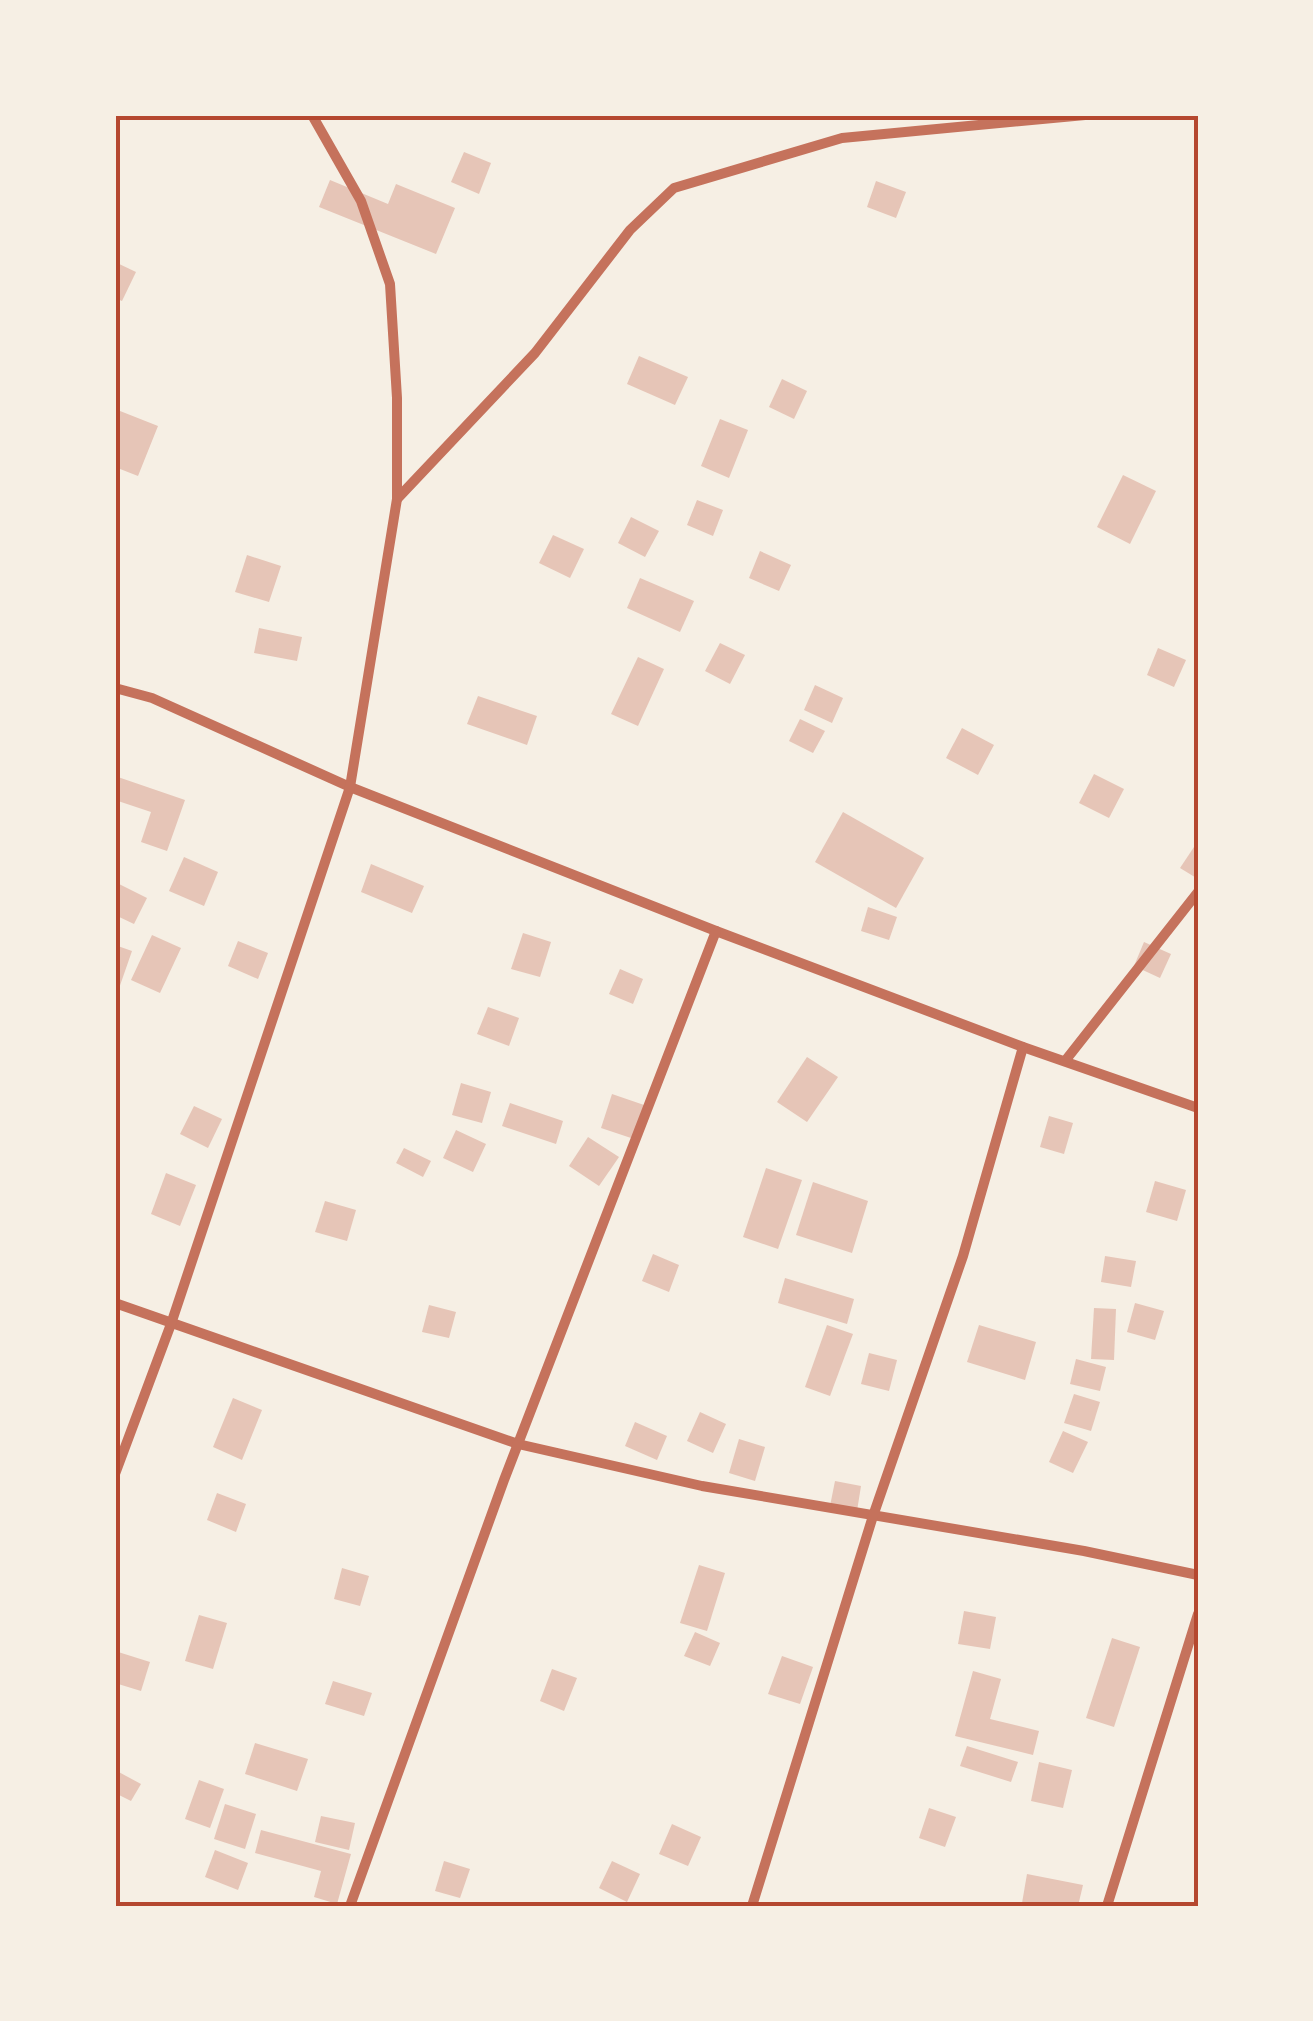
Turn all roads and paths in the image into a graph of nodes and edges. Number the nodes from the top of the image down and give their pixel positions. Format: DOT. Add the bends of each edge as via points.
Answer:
graph roads {
  1 [pos="312,115"];
  2 [pos="1084,115"];
  3 [pos="396,499"];
  4 [pos="115,688"];
  5 [pos="350,787"];
  6 [pos="1198,892"];
  7 [pos="716,931"];
  8 [pos="1024,1047"];
  9 [pos="1065,1061"];
  10 [pos="1198,1108"];
  11 [pos="115,1303"];
  12 [pos="171,1324"];
  13 [pos="518,1444"];
  14 [pos="115,1474"];
  15 [pos="873,1516"];
  16 [pos="1198,1575"];
  17 [pos="1198,1614"];
  18 [pos="350,1906"];
  19 [pos="752,1906"];
  20 [pos="1108,1906"];
  1 -- 3 [label="street" via="362,201 390,284"];
  2 -- 3 [label="street" via="842,138 674,188 630,230 536,352"];
  3 -- 5 [label="street"];
  4 -- 5 [label="street" via="152,698"];
  5 -- 7 [label="street"];
  5 -- 12 [label="street"];
  6 -- 9 [label="street"];
  7 -- 8 [label="street"];
  7 -- 13 [label="street"];
  8 -- 9 [label="street"];
  8 -- 15 [label="street" via="962,1256"];
  9 -- 10 [label="street"];
  11 -- 12 [label="street"];
  12 -- 13 [label="street"];
  12 -- 14 [label="street"];
  13 -- 15 [label="street"];
  13 -- 18 [label="street"];
  15 -- 16 [label="street"];
  15 -- 19 [label="street"];
  17 -- 20 [label="street"];
}
